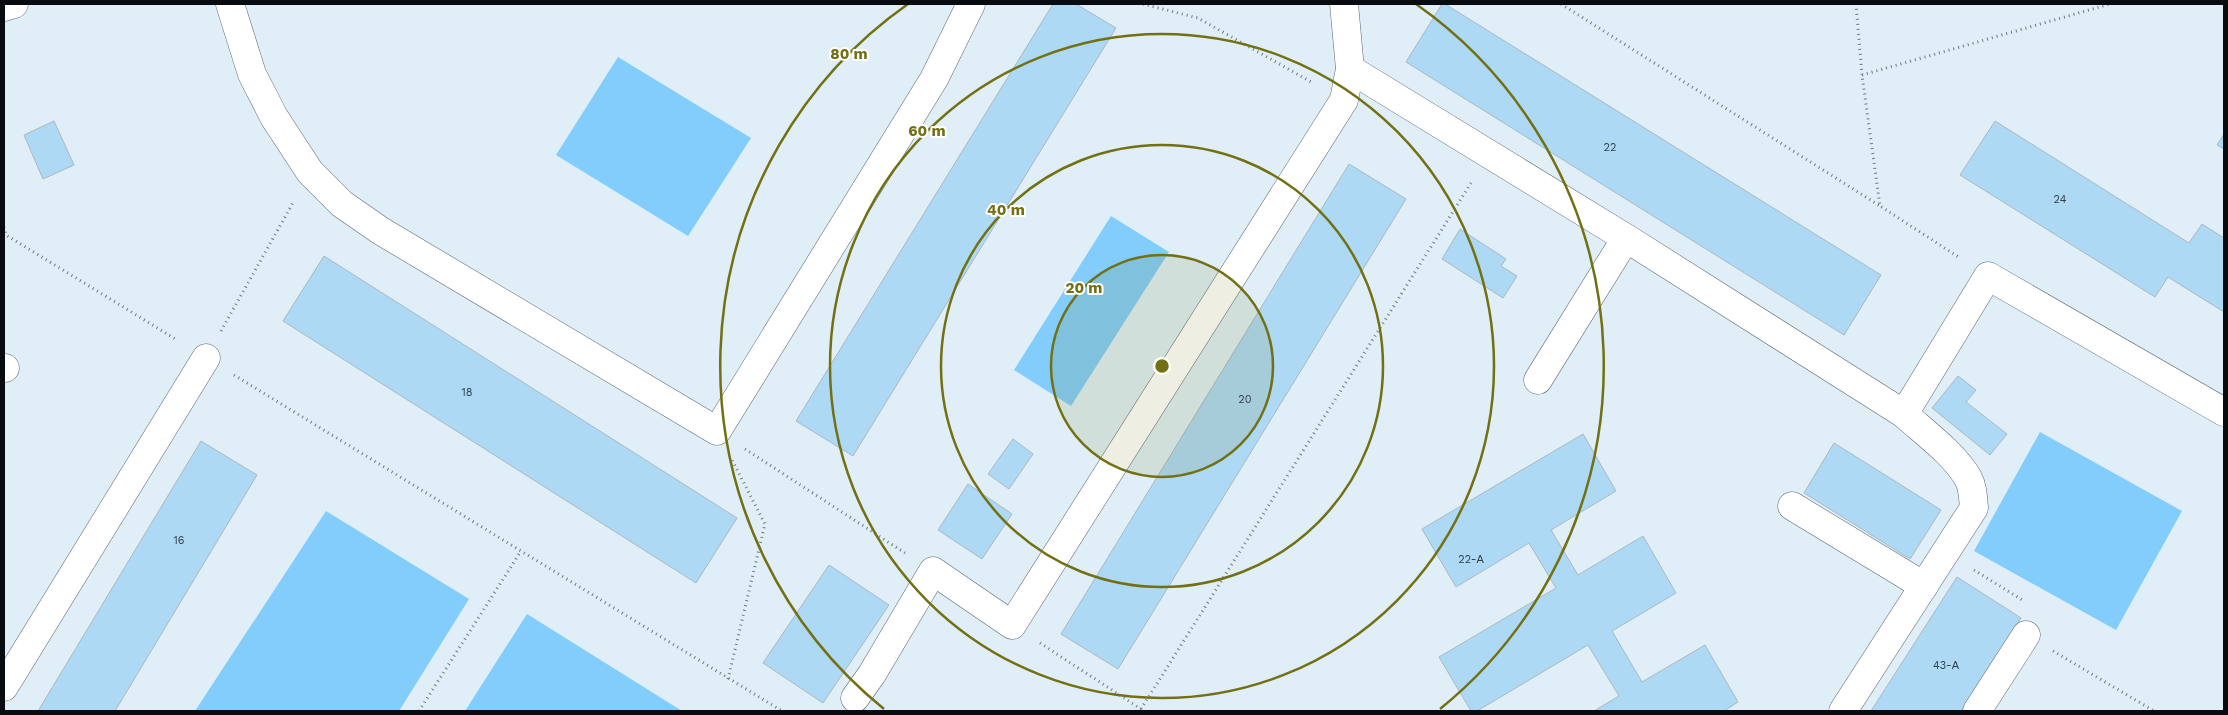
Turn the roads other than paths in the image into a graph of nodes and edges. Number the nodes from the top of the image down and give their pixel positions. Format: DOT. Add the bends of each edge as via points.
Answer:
graph roads {
  1 [pos="14,4"];
  2 [pos="230,4"];
  3 [pos="971,4"];
  4 [pos="1344,4"];
  5 [pos="4,7"];
  6 [pos="1350,69"];
  7 [pos="1626,238"];
  8 [pos="206,358"];
  9 [pos="1538,380"];
  10 [pos="2224,412"];
  11 [pos="1904,414"];
  12 [pos="1792,506"];
  13 [pos="1924,586"];
  14 [pos="2026,635"];
  15 [pos="4,688"];
  16 [pos="855,698"];
  17 [pos="1843,711"];
  18 [pos="1977,711"];
  1 -- 5 [label="street"];
  2 -- 3 [label="street" via="252,74 274,117 310,172 342,204 381,231 717,431 934,79"];
  4 -- 6 [label="street"];
  6 -- 7 [label="street"];
  6 -- 16 [label="street" via="1344,100 1012,625 933,571"];
  7 -- 9 [label="street"];
  7 -- 11 [label="street"];
  8 -- 15 [label="street"];
  10 -- 11 [label="street" via="1988,276"];
  11 -- 13 [label="street" via="1955,461 1968,478 1973,492 1974,508"];
  12 -- 13 [label="street"];
  13 -- 17 [label="street"];
  14 -- 18 [label="street"];
}
